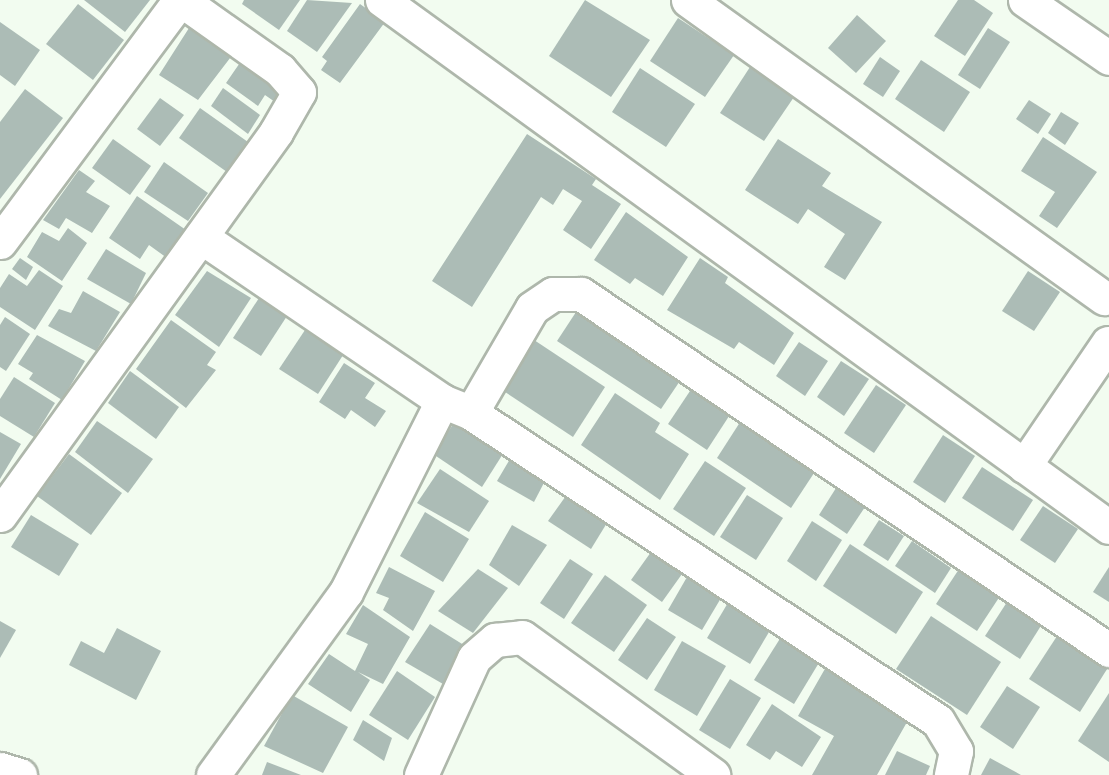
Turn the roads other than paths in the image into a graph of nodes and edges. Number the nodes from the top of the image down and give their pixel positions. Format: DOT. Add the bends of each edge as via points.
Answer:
graph roads {
  1 [pos="181,0"];
  2 [pos="382,0"];
  3 [pos="687,0"];
  4 [pos="1026,0"];
  5 [pos="1109,58"];
  6 [pos="201,237"];
  7 [pos="0,242"];
  8 [pos="1106,296"];
  9 [pos="1108,344"];
  10 [pos="457,407"];
  11 [pos="1024,466"];
  12 [pos="0,515"];
  13 [pos="1109,527"];
  14 [pos="1109,650"];
  15 [pos="0,769"];
  16 [pos="20,775"];
  17 [pos="213,775"];
  18 [pos="421,775"];
  19 [pos="713,775"];
  20 [pos="951,775"];
  1 -- 6 [label="street" via="280,70 299,92 276,132"];
  1 -- 7 [label="street"];
  2 -- 11 [label="street"];
  3 -- 8 [label="street"];
  4 -- 5 [label="street"];
  6 -- 10 [label="street"];
  6 -- 12 [label="street"];
  8 -- 9 [label="street" via="1096,322"];
  9 -- 11 [label="street"];
  10 -- 14 [label="street" via="532,308 553,294 581,294"];
  10 -- 17 [label="street" via="346,592"];
  10 -- 20 [label="street" via="938,721 956,751"];
  11 -- 13 [label="street"];
  15 -- 16 [label="street"];
  18 -- 19 [label="street" via="474,658 495,640 522,637"];
}
